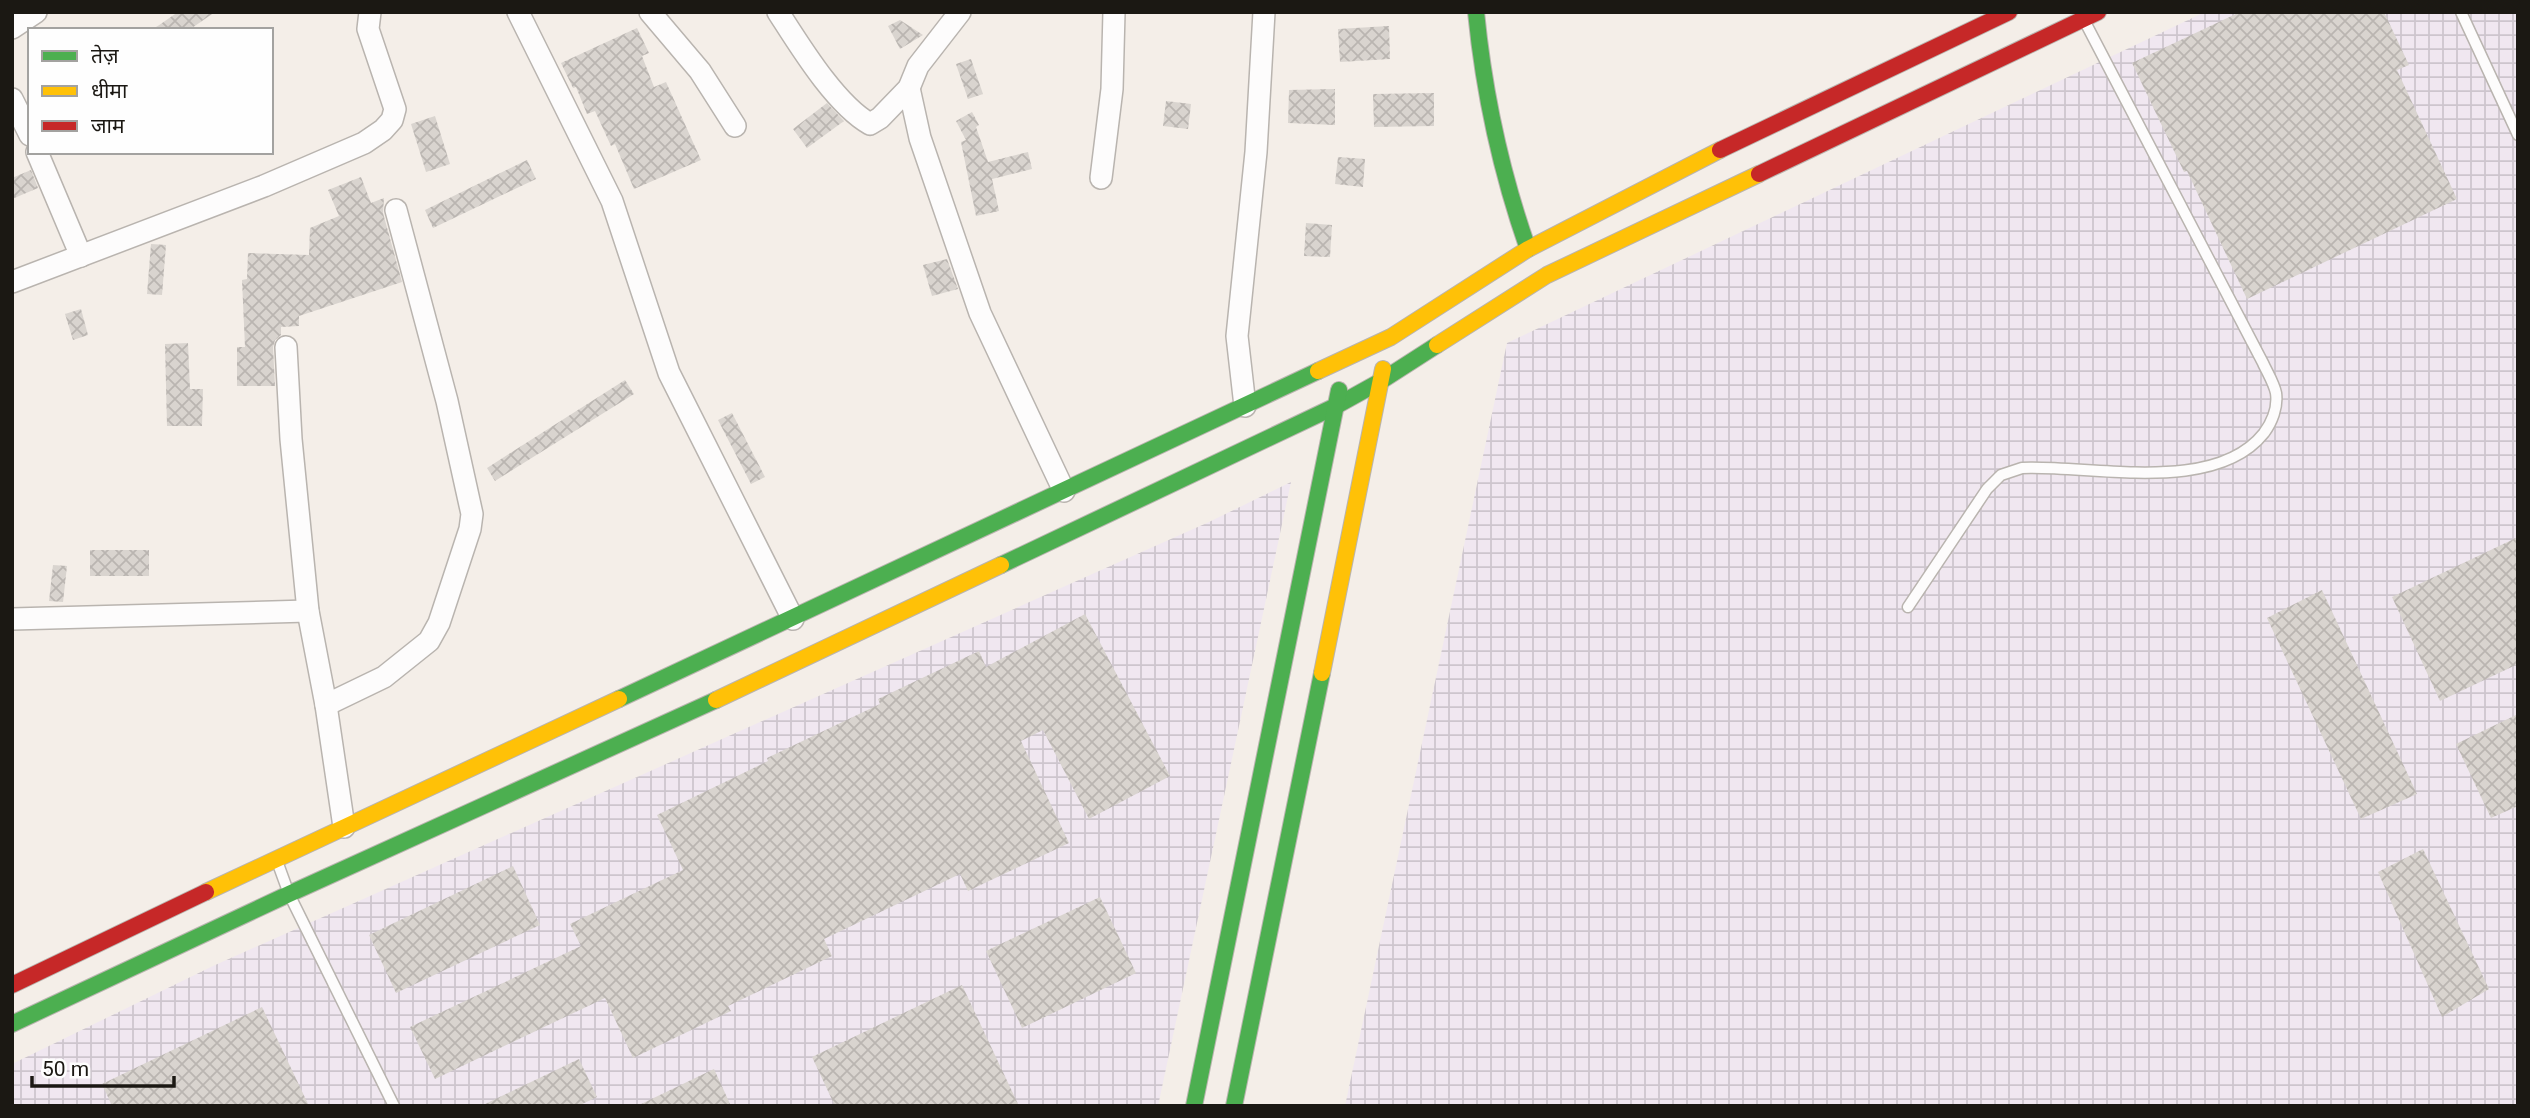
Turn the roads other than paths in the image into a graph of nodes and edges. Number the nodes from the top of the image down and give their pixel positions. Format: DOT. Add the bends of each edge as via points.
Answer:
graph roads {
  1 [pos="36,12"];
  2 [pos="370,12"];
  3 [pos="518,12"];
  4 [pos="650,12"];
  5 [pos="778,12"];
  6 [pos="960,12"];
  7 [pos="1114,12"];
  8 [pos="1264,12"];
  9 [pos="1476,12"];
  10 [pos="2009,12"];
  11 [pos="2461,12"];
  12 [pos="2091,16"];
  13 [pos="12,28"];
  14 [pos="909,88"];
  15 [pos="12,99"];
  16 [pos="735,125"];
  17 [pos="28,131"];
  18 [pos="2518,135"];
  19 [pos="38,154"];
  20 [pos="1101,178"];
  21 [pos="396,210"];
  22 [pos="1528,249"];
  23 [pos="81,256"];
  24 [pos="12,282"];
  25 [pos="1391,337"];
  26 [pos="286,347"];
  27 [pos="1345,359"];
  28 [pos="1381,381"];
  29 [pos="1336,405"];
  30 [pos="1245,406"];
  31 [pos="1064,491"];
  32 [pos="1908,607"];
  33 [pos="308,611"];
  34 [pos="12,619"];
  35 [pos="793,619"];
  36 [pos="326,705"];
  37 [pos="344,827"];
  38 [pos="276,858"];
  39 [pos="289,894"];
  40 [pos="12,985"];
  41 [pos="12,1024"];
  42 [pos="394,1106"];
  43 [pos="1194,1106"];
  44 [pos="1234,1106"];
  1 -- 13 [label="street"];
  2 -- 23 [label="street" via="368,29 395,109 383,130 364,144 264,186"];
  3 -- 35 [label="street" via="612,201 669,373"];
  4 -- 16 [label="street" via="700,71"];
  5 -- 14 [label="street" via="818,72 870,124"];
  6 -- 14 [label="street" via="918,66"];
  7 -- 20 [label="street" via="1112,89"];
  8 -- 30 [label="street" via="1256,152 1237,336"];
  9 -- 22 [label="street" via="1487,104"];
  10 -- 22 [label="street" via="1689,165"];
  11 -- 18 [label="lane"];
  12 -- 28 [label="street" via="1547,275"];
  12 -- 32 [label="lane" via="2276,392 2271,424 2255,444 2234,459 2176,473 2022,468 2001,475 1986,489"];
  14 -- 31 [label="street" via="920,138 980,313"];
  15 -- 17 [label="street"];
  19 -- 23 [label="street"];
  21 -- 36 [label="street" via="444,388 472,514 470,529 429,641 384,677"];
  22 -- 25 [label="street"];
  23 -- 24 [label="street"];
  25 -- 27 [label="street"];
  25 -- 28 [label="street"];
  26 -- 33 [label="street"];
  27 -- 29 [label="street"];
  27 -- 30 [label="street"];
  28 -- 29 [label="street"];
  28 -- 44 [label="street"];
  29 -- 39 [label="street" via="688,713"];
  29 -- 43 [label="street"];
  30 -- 31 [label="street"];
  31 -- 35 [label="street"];
  33 -- 34 [label="street"];
  33 -- 36 [label="street"];
  35 -- 37 [label="street"];
  36 -- 37 [label="street"];
  37 -- 38 [label="street"];
  38 -- 39 [label="lane"];
  38 -- 40 [label="street"];
  39 -- 41 [label="street"];
  39 -- 42 [label="lane"];
}
